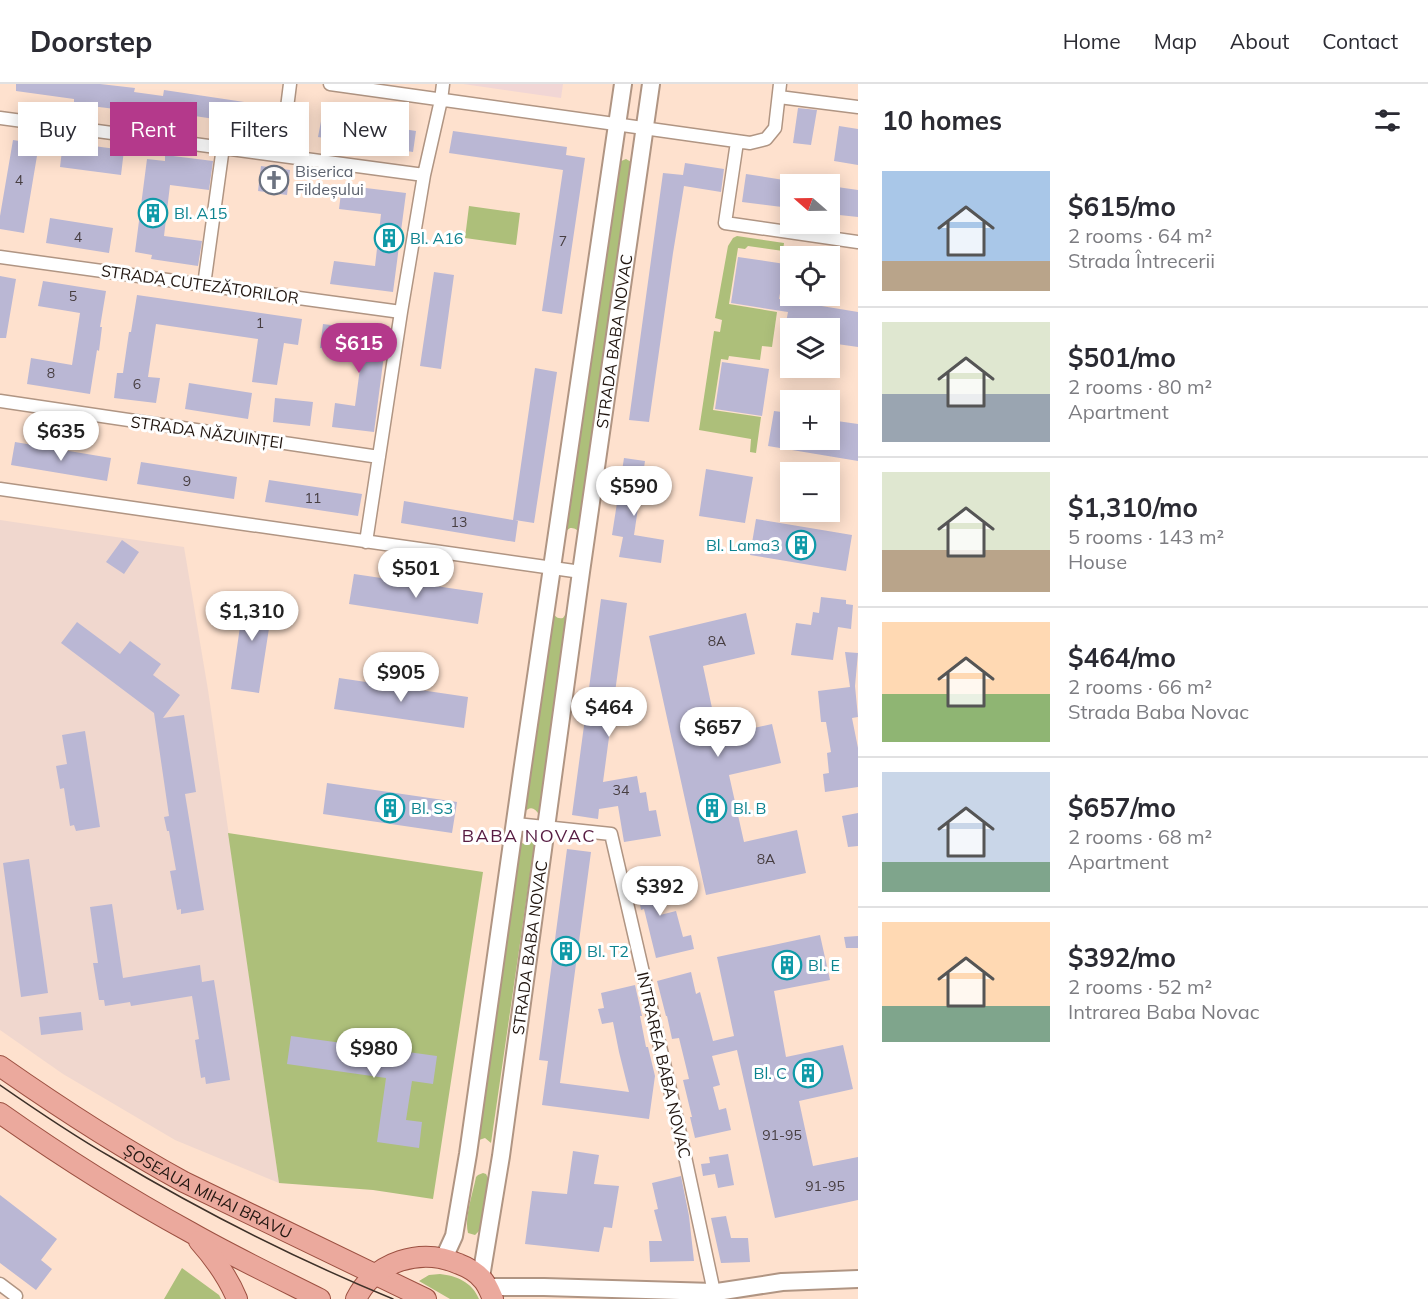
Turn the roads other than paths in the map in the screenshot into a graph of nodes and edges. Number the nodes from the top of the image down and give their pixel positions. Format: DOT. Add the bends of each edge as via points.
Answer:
graph roads {
  1 [pos="290,84"];
  2 [pos="330,84"];
  3 [pos="443,84"];
  4 [pos="623,84"];
  5 [pos="651,84"];
  6 [pos="779,90"];
  7 [pos="441,100"];
  8 [pos="288,102"];
  9 [pos="858,107"];
  10 [pos="0,118"];
  11 [pos="618,125"];
  12 [pos="645,129"];
  13 [pos="737,142"];
  14 [pos="209,145"];
  15 [pos="222,156"];
  16 [pos="288,156"];
  17 [pos="424,175"];
  18 [pos="858,242"];
  19 [pos="0,257"];
  20 [pos="204,285"];
  21 [pos="400,312"];
  22 [pos="0,401"];
  23 [pos="379,457"];
  24 [pos="0,489"];
  25 [pos="366,542"];
  26 [pos="553,569"];
  27 [pos="581,573"];
  28 [pos="516,824"];
  29 [pos="545,827"];
  30 [pos="0,1066"];
  31 [pos="0,1113"];
  32 [pos="191,1233"];
  33 [pos="444,1258"];
  34 [pos="376,1274"];
  35 [pos="858,1279"];
  36 [pos="0,1284"];
  37 [pos="487,1288"];
  38 [pos="722,1293"];
  39 [pos="16,1296"];
  40 [pos="237,1299"];
  41 [pos="320,1299"];
  42 [pos="356,1299"];
  43 [pos="426,1299"];
  44 [pos="679,1299"];
  1 -- 8 [label="street"];
  2 -- 7 [label="street"];
  3 -- 7 [label="street"];
  4 -- 11 [label="main road, STRADA BABA NOVAC"];
  5 -- 12 [label="main road, STRADA BABA NOVAC"];
  6 -- 9 [label="street"];
  6 -- 13 [label="street" via="775,128 759,142"];
  7 -- 11 [label="street"];
  7 -- 17 [label="street"];
  10 -- 14 [label="street"];
  11 -- 12 [label="street"];
  11 -- 26 [label="main road, STRADA BABA NOVAC"];
  12 -- 13 [label="street"];
  12 -- 27 [label="main road, STRADA BABA NOVAC"];
  13 -- 18 [label="street" via="725,223"];
  15 -- 20 [label="street"];
  16 -- 17 [label="street"];
  17 -- 21 [label="street"];
  19 -- 20 [label="street, STRADA CUTEZĂTORILOR"];
  20 -- 21 [label="street, STRADA CUTEZĂTORILOR"];
  21 -- 23 [label="street"];
  22 -- 23 [label="street, STRADA NĂZUINȚEI"];
  23 -- 25 [label="street"];
  24 -- 25 [label="street"];
  25 -- 26 [label="street"];
  26 -- 27 [label="street"];
  26 -- 28 [label="main road, STRADA BABA NOVAC"];
  27 -- 29 [label="main road, STRADA BABA NOVAC"];
  28 -- 29 [label="street"];
  28 -- 33 [label="main road, STRADA BABA NOVAC" via="468,1154 454,1236"];
  29 -- 37 [label="main road, STRADA BABA NOVAC"];
  29 -- 38 [label="street, INTRAREA BABA NOVAC" via="612,834 678,1124"];
  30 -- 34 [label="main road, ȘOSEAUA MIHAI BRAVU" via="82,1122 184,1182"];
  31 -- 32 [label="main road"];
  32 -- 40 [label="main road" via="219,1266"];
  32 -- 41 [label="main road"];
  33 -- 34 [label="main road" via="405,1259"];
  33 -- 37 [label="main road" via="469,1269"];
  34 -- 42 [label="main road"];
  34 -- 43 [label="main road, ȘOSEAUA MIHAI BRAVU"];
  35 -- 38 [label="main road" via="782,1282"];
  36 -- 39 [label="street"];
  37 -- 38 [label="main road"];
  38 -- 44 [label="main road"];
}
